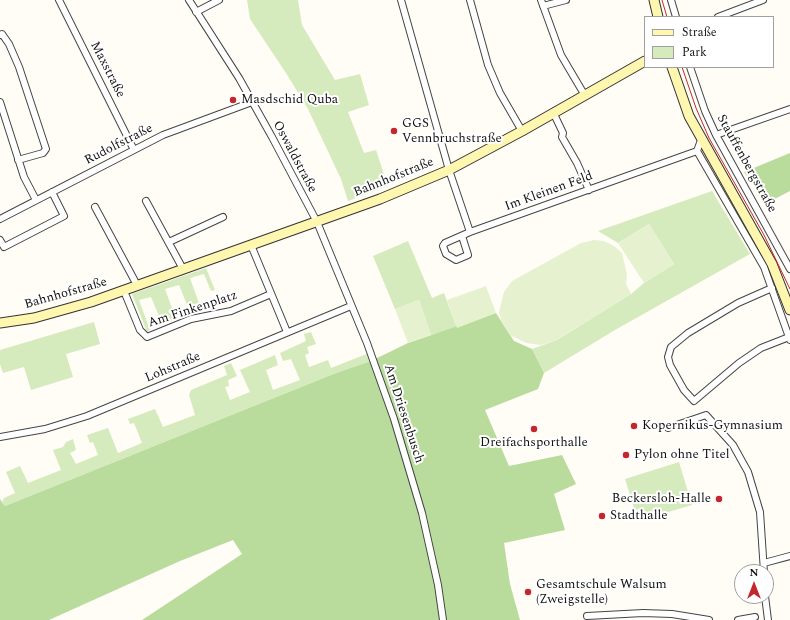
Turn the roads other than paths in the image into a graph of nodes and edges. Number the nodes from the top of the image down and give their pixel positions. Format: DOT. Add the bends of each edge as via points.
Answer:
graph roads {
  1 [pos="59,0"];
  2 [pos="189,0"];
  3 [pos="219,0"];
  4 [pos="401,0"];
  5 [pos="470,0"];
  6 [pos="566,0"];
  7 [pos="654,0"];
  8 [pos="671,0"];
  9 [pos="763,0"];
  10 [pos="542,3"];
  11 [pos="196,12"];
  12 [pos="658,16"];
  13 [pos="676,16"];
  14 [pos="721,16"];
  15 [pos="0,35"];
  16 [pos="644,61"];
  17 [pos="672,68"];
  18 [pos="690,68"];
  19 [pos="584,94"];
  20 [pos="0,102"];
  21 [pos="252,102"];
  22 [pos="790,109"];
  23 [pos="553,112"];
  24 [pos="522,131"];
  25 [pos="716,135"];
  26 [pos="701,140"];
  27 [pos="134,150"];
  28 [pos="697,151"];
  29 [pos="18,160"];
  30 [pos="449,170"];
  31 [pos="589,190"];
  32 [pos="52,192"];
  33 [pos="36,200"];
  34 [pos="146,201"];
  35 [pos="95,207"];
  36 [pos="223,217"];
  37 [pos="0,219"];
  38 [pos="317,222"];
  39 [pos="470,232"];
  40 [pos="462,236"];
  41 [pos="0,240"];
  42 [pos="169,242"];
  43 [pos="251,245"];
  44 [pos="183,269"];
  45 [pos="790,269"];
  46 [pos="138,285"];
  47 [pos="772,288"];
  48 [pos="124,290"];
  49 [pos="271,294"];
  50 [pos="351,306"];
  51 [pos="790,310"];
  52 [pos="0,323"];
  53 [pos="287,332"];
  54 [pos="789,339"];
  55 [pos="668,428"];
  56 [pos="0,437"];
  57 [pos="790,556"];
  58 [pos="764,563"];
  59 [pos="766,604"];
  60 [pos="586,615"];
  61 [pos="755,617"];
  62 [pos="443,620"];
  63 [pos="709,620"];
  64 [pos="738,620"];
  65 [pos="768,620"];
  1 -- 27 [label="street, Maxstraße"];
  2 -- 11 [label="street, Oswaldstraße"];
  3 -- 11 [label="street"];
  4 -- 30 [label="street"];
  5 -- 24 [label="street" via="488,65 500,93"];
  6 -- 10 [label="street"];
  7 -- 12 [label="street"];
  8 -- 13 [label="street"];
  9 -- 14 [label="street"];
  10 -- 19 [label="street" via="561,56"];
  11 -- 21 [label="street, Oswaldstraße"];
  15 -- 29 [label="street" via="2,34 9,44 19,67 46,148 43,153"];
  16 -- 19 [label="street, Bahnhofstraße"];
  17 -- 26 [label="street" via="689,116"];
  18 -- 25 [label="street, Stauffenbergstraße"];
  19 -- 23 [label="street, Bahnhofstraße"];
  20 -- 29 [label="street"];
  21 -- 27 [label="street, Rudolfstraße" via="170,132"];
  21 -- 38 [label="street, Oswaldstraße"];
  22 -- 25 [label="street"];
  23 -- 24 [label="street, Bahnhofstraße"];
  23 -- 31 [label="street" via="563,133 562,137"];
  24 -- 30 [label="street, Bahnhofstraße"];
  25 -- 45 [label="street, Stauffenbergstraße"];
  26 -- 28 [label="street"];
  26 -- 51 [label="street" via="772,264"];
  27 -- 32 [label="street, Rudolfstraße"];
  28 -- 31 [label="street, Im Kleinen Feld"];
  28 -- 47 [label="street" via="764,267"];
  29 -- 33 [label="street"];
  30 -- 38 [label="street, Bahnhofstraße"];
  30 -- 39 [label="street"];
  31 -- 39 [label="street, Im Kleinen Feld"];
  32 -- 33 [label="street, Rudolfstraße"];
  32 -- 41 [label="street" via="64,216 4,247"];
  33 -- 37 [label="street, Rudolfstraße"];
  34 -- 42 [label="street"];
  35 -- 46 [label="street"];
  36 -- 42 [label="street"];
  38 -- 43 [label="street, Bahnhofstraße"];
  38 -- 50 [label="street, Am Driesenbusch"];
  39 -- 40 [label="street, Im Kleinen Feld"];
  40 -- 40 [label="street, Im Kleinen Feld" via="443,244 448,256 456,260 468,256"];
  42 -- 44 [label="street"];
  43 -- 44 [label="street, Bahnhofstraße"];
  43 -- 49 [label="street"];
  44 -- 46 [label="street, Bahnhofstraße"];
  46 -- 48 [label="street, Bahnhofstraße"];
  47 -- 54 [label="street"];
  47 -- 54 [label="street" via="738,303 688,333 671,347 668,356 674,374 692,400 697,400 750,355 761,348"];
  48 -- 49 [label="street, Am Finkenplatz" via="140,330 148,337 191,319 231,311"];
  48 -- 52 [label="street, Bahnhofstraße" via="59,312"];
  49 -- 53 [label="street"];
  50 -- 53 [label="street, Lohstraße"];
  50 -- 62 [label="street, Am Driesenbusch" via="367,343 409,467 434,566"];
  53 -- 56 [label="street, Lohstraße" via="87,416 45,429"];
  55 -- 58 [label="street" via="706,415 733,445 754,489 760,512"];
  57 -- 58 [label="street"];
  59 -- 65 [label="street"];
  60 -- 63 [label="street" via="672,614"];
  61 -- 64 [label="street"];
}
